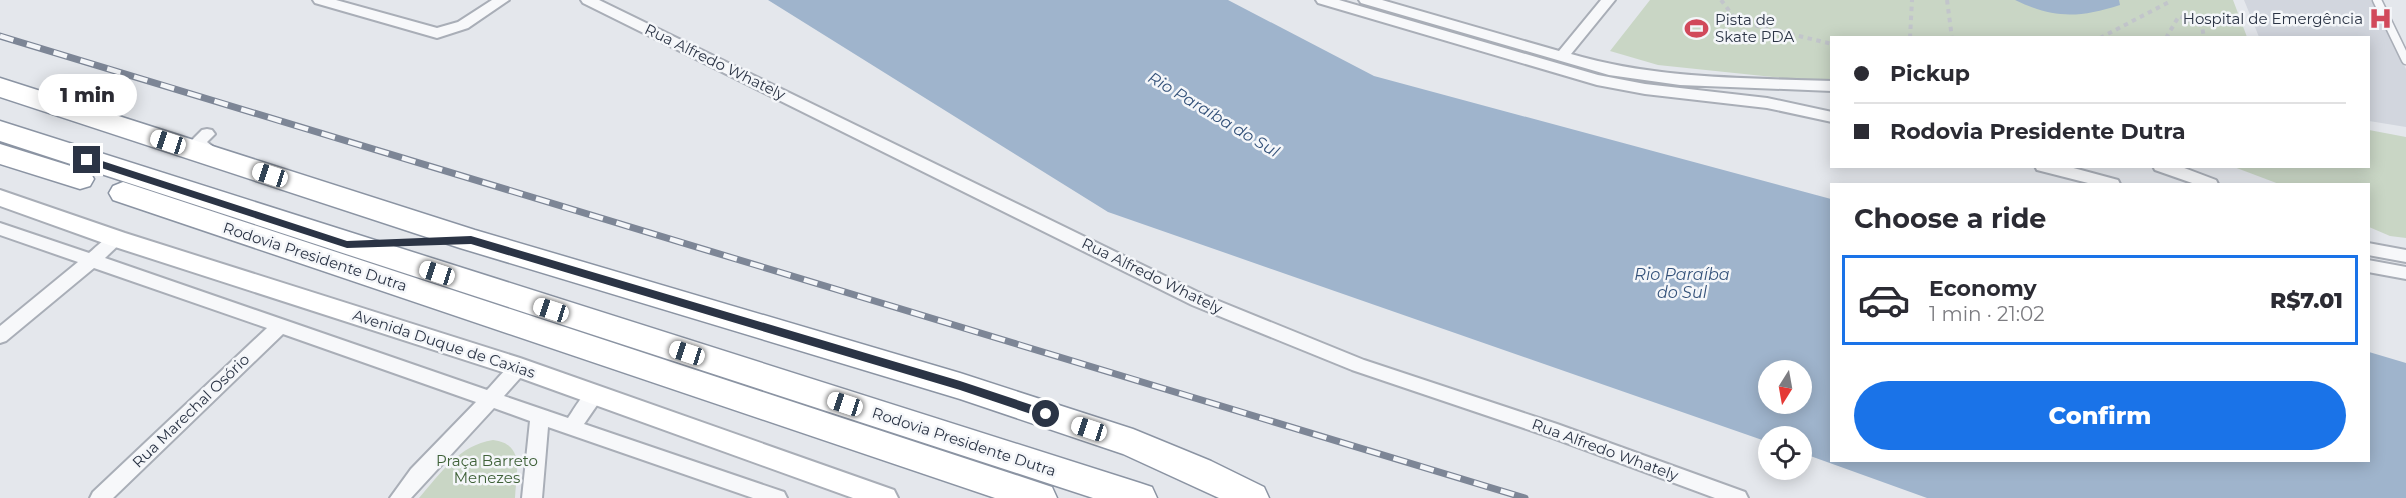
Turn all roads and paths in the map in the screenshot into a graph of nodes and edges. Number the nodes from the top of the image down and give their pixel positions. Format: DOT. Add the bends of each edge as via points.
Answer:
graph roads {
  1 [pos="320,0"];
  2 [pos="502,0"];
  3 [pos="588,0"];
  4 [pos="1323,0"];
  5 [pos="1366,0"];
  6 [pos="1608,0"];
  7 [pos="1721,0"];
  8 [pos="1912,0"];
  9 [pos="1947,0"];
  10 [pos="2168,0"];
  11 [pos="2377,0"];
  12 [pos="1910,36"];
  13 [pos="1952,36"];
  14 [pos="2104,36"];
  15 [pos="2167,36"];
  16 [pos="2204,36"];
  17 [pos="1830,44"];
  18 [pos="1562,56"];
  19 [pos="2406,60"];
  20 [pos="1830,86"];
  21 [pos="0,87"];
  22 [pos="1830,117"];
  23 [pos="0,132"];
  24 [pos="207,134"];
  25 [pos="0,154"];
  26 [pos="226,160"];
  27 [pos="2051,168"];
  28 [pos="2166,168"];
  29 [pos="2108,183"];
  30 [pos="2207,183"];
  31 [pos="0,198"];
  32 [pos="0,229"];
  33 [pos="117,239"];
  34 [pos="471,240"];
  35 [pos="347,244"];
  36 [pos="2370,249"];
  37 [pos="2406,256"];
  38 [pos="91,260"];
  39 [pos="2370,266"];
  40 [pos="2406,273"];
  41 [pos="281,325"];
  42 [pos="0,336"];
  43 [pos="520,368"];
  44 [pos="595,395"];
  45 [pos="491,401"];
  46 [pos="540,417"];
  47 [pos="571,428"];
  48 [pos="100,498"];
  49 [pos="400,498"];
  50 [pos="532,498"];
  51 [pos="777,498"];
  52 [pos="885,498"];
  53 [pos="1040,498"];
  54 [pos="1140,498"];
  55 [pos="1252,498"];
  56 [pos="1738,498"];
  1 -- 2 [label="street" via="437,33 462,26"];
  3 -- 56 [label="street, Rua Alfredo Whately" via="1198,300 1358,365"];
  4 -- 22 [label="street" via="1597,80 1767,103"];
  5 -- 18 [label="street"];
  6 -- 18 [label="street"];
  7 -- 17 [label="path" via="1737,21"];
  8 -- 12 [label="path"];
  9 -- 13 [label="path"];
  10 -- 14 [label="path"];
  11 -- 19 [label="lane"];
  15 -- 16 [label="path" via="2179,16 2202,26"];
  18 -- 20 [label="street" via="1645,76"];
  21 -- 26 [label="highway"];
  23 -- 35 [label="highway, Rodovia Presidente Dutra"];
  24 -- 26 [label="street" via="197,143"];
  25 -- 53 [label="highway, Rodovia Presidente Dutra"];
  26 -- 34 [label="highway"];
  27 -- 29 [label="street"];
  28 -- 30 [label="street"];
  31 -- 33 [label="street, Avenida Duque de Caxias"];
  32 -- 38 [label="street"];
  33 -- 38 [label="street"];
  33 -- 43 [label="street, Avenida Duque de Caxias"];
  34 -- 35 [label="highway"];
  34 -- 55 [label="highway" via="1003,400 1133,443"];
  35 -- 54 [label="highway, Rodovia Presidente Dutra"];
  36 -- 37 [label="street"];
  38 -- 41 [label="street"];
  38 -- 42 [label="street"];
  39 -- 40 [label="street"];
  41 -- 45 [label="street"];
  41 -- 48 [label="street, Rua Marechal Osório"];
  43 -- 44 [label="street, Avenida Duque de Caxias"];
  43 -- 45 [label="street"];
  44 -- 47 [label="street"];
  44 -- 52 [label="street, Avenida Duque de Caxias"];
  45 -- 46 [label="street"];
  45 -- 49 [label="street"];
  46 -- 47 [label="street"];
  46 -- 50 [label="street"];
  47 -- 51 [label="street"];
}
